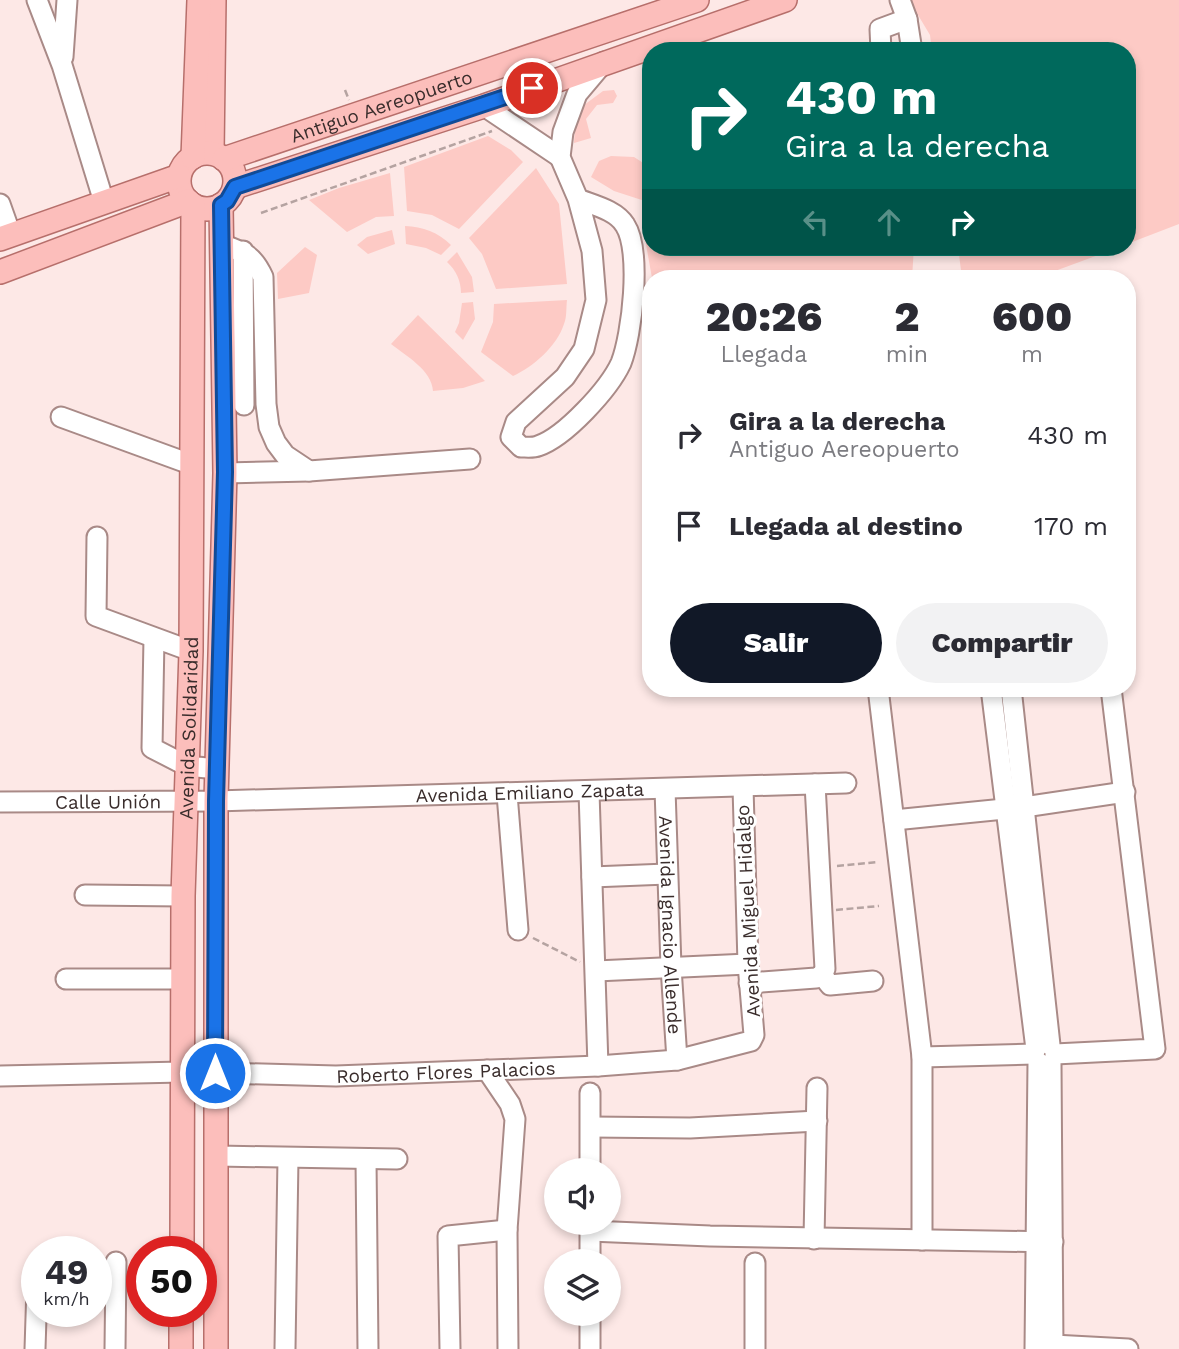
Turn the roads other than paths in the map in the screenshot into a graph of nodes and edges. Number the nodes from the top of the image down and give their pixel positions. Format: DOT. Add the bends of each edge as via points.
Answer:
graph roads {
  1 [pos="37,0"];
  2 [pos="67,0"];
  3 [pos="199,0"];
  4 [pos="214,0"];
  5 [pos="697,0"];
  6 [pos="785,0"];
  7 [pos="900,0"];
  8 [pos="736,8"];
  9 [pos="907,19"];
  10 [pos="653,42"];
  11 [pos="881,42"];
  12 [pos="911,42"];
  13 [pos="642,46"];
  14 [pos="604,62"];
  15 [pos="62,65"];
  16 [pos="484,106"];
  17 [pos="210,156"];
  18 [pos="560,157"];
  19 [pos="179,176"];
  20 [pos="228,196"];
  21 [pos="578,200"];
  22 [pos="104,202"];
  23 [pos="190,203"];
  24 [pos="0,204"];
  25 [pos="5,237"];
  26 [pos="232,248"];
  27 [pos="0,272"];
  28 [pos="266,404"];
  29 [pos="234,405"];
  30 [pos="61,417"];
  31 [pos="470,459"];
  32 [pos="190,464"];
  33 [pos="309,471"];
  34 [pos="225,472"];
  35 [pos="190,503"];
  36 [pos="224,503"];
  37 [pos="97,537"];
  38 [pos="154,638"];
  39 [pos="191,651"];
  40 [pos="879,697"];
  41 [pos="993,697"];
  42 [pos="1011,697"];
  43 [pos="1112,697"];
  44 [pos="187,766"];
  45 [pos="217,769"];
  46 [pos="846,783"];
  47 [pos="815,784"];
  48 [pos="743,787"];
  49 [pos="665,789"];
  50 [pos="589,792"];
  51 [pos="1125,792"];
  52 [pos="507,794"];
  53 [pos="216,801"];
  54 [pos="0,802"];
  55 [pos="186,802"];
  56 [pos="1015,808"];
  57 [pos="894,820"];
  58 [pos="667,874"];
  59 [pos="592,877"];
  60 [pos="85,895"];
  61 [pos="183,896"];
  62 [pos="517,930"];
  63 [pos="671,967"];
  64 [pos="596,971"];
  65 [pos="748,973"];
  66 [pos="822,975"];
  67 [pos="66,979"];
  68 [pos="183,979"];
  69 [pos="873,981"];
  70 [pos="1044,1054"];
  71 [pos="922,1057"];
  72 [pos="677,1060"];
  73 [pos="598,1066"];
  74 [pos="487,1070"];
  75 [pos="182,1072"];
  76 [pos="215,1073"];
  77 [pos="0,1076"];
  78 [pos="817,1087"];
  79 [pos="590,1093"];
  80 [pos="817,1121"];
  81 [pos="591,1127"];
  82 [pos="217,1156"];
  83 [pos="288,1158"];
  84 [pos="397,1158"];
  85 [pos="590,1158"];
  86 [pos="366,1160"];
  87 [pos="621,1229"];
  88 [pos="508,1230"];
  89 [pos="182,1236"];
  90 [pos="814,1238"];
  91 [pos="922,1240"];
  92 [pos="1045,1241"];
  93 [pos="116,1262"];
  94 [pos="755,1263"];
  95 [pos="590,1326"];
  96 [pos="36,1327"];
  97 [pos="181,1327"];
  98 [pos="1044,1347"];
  99 [pos="35,1349"];
  100 [pos="115,1349"];
  101 [pos="181,1349"];
  102 [pos="216,1349"];
  103 [pos="285,1349"];
  104 [pos="368,1349"];
  105 [pos="450,1349"];
  106 [pos="508,1349"];
  107 [pos="590,1349"];
  108 [pos="755,1349"];
  109 [pos="1128,1349"];
  1 -- 15 [label="street"];
  2 -- 15 [label="street"];
  3 -- 17 [label="main road"];
  4 -- 17 [label="main road"];
  5 -- 17 [label="main road, Antiguo Aereopuerto"];
  6 -- 8 [label="main road, Antiguo Aereopuerto"];
  7 -- 9 [label="street"];
  8 -- 10 [label="main road, Antiguo Aereopuerto"];
  9 -- 11 [label="street" via="880,29"];
  9 -- 12 [label="street"];
  13 -- 14 [label="main road, Antiguo Aereopuerto"];
  14 -- 16 [label="main road, Antiguo Aereopuerto"];
  14 -- 18 [label="street" via="577,94 563,132"];
  15 -- 22 [label="street"];
  16 -- 18 [label="street"];
  16 -- 20 [label="main road, Antiguo Aereopuerto"];
  17 -- 19 [label="main road" via="186,162"];
  17 -- 20 [label="main road" via="234,172"];
  18 -- 21 [label="street"];
  19 -- 22 [label="main road"];
  19 -- 23 [label="main road"];
  20 -- 23 [label="main road" via="212,208"];
  20 -- 26 [label="main road, Avenida Solidaridad"];
  21 -- 21 [label="street" via="592,251 596,300 584,349 565,377 516,422 511,437 522,447 537,447 562,432 602,393 621,363 635,275 625,225 611,212"];
  22 -- 25 [label="main road"];
  23 -- 27 [label="main road"];
  23 -- 32 [label="main road, Avenida Solidaridad"];
  24 -- 25 [label="street"];
  26 -- 28 [label="street" via="256,262 263,277"];
  26 -- 29 [label="main road, Avenida Solidaridad"];
  28 -- 29 [label="street"];
  28 -- 33 [label="street" via="276,443"];
  29 -- 34 [label="main road, Avenida Solidaridad"];
  30 -- 32 [label="street"];
  31 -- 33 [label="street"];
  32 -- 35 [label="main road, Avenida Solidaridad"];
  33 -- 34 [label="street"];
  34 -- 36 [label="main road, Avenida Solidaridad"];
  35 -- 36 [label="main road"];
  35 -- 39 [label="main road, Avenida Solidaridad"];
  36 -- 45 [label="main road, Avenida Solidaridad"];
  37 -- 38 [label="street" via="96,616"];
  38 -- 39 [label="street"];
  38 -- 44 [label="street" via="152,748"];
  39 -- 44 [label="main road, Avenida Solidaridad"];
  40 -- 57 [label="street"];
  41 -- 56 [label="street"];
  42 -- 56 [label="street"];
  43 -- 51 [label="street"];
  44 -- 45 [label="street"];
  44 -- 55 [label="main road, Avenida Solidaridad"];
  45 -- 53 [label="main road, Avenida Solidaridad"];
  46 -- 47 [label="street, Avenida Emiliano Zapata"];
  47 -- 48 [label="street, Avenida Emiliano Zapata"];
  47 -- 66 [label="street"];
  48 -- 49 [label="street, Avenida Emiliano Zapata"];
  48 -- 65 [label="street, Avenida Miguel Hidalgo"];
  49 -- 50 [label="street, Avenida Emiliano Zapata"];
  49 -- 58 [label="street, Avenida Ignacio Allende"];
  50 -- 52 [label="street, Avenida Emiliano Zapata"];
  50 -- 59 [label="street"];
  51 -- 56 [label="street"];
  51 -- 70 [label="street" via="1155,1049"];
  52 -- 53 [label="street, Avenida Emiliano Zapata"];
  52 -- 62 [label="street"];
  53 -- 55 [label="street, Calle Unión"];
  53 -- 76 [label="main road, Avenida Solidaridad"];
  54 -- 55 [label="street, Calle Unión"];
  55 -- 61 [label="main road, Avenida Solidaridad"];
  56 -- 57 [label="street"];
  56 -- 70 [label="street"];
  57 -- 71 [label="street"];
  58 -- 59 [label="street"];
  58 -- 63 [label="street, Avenida Ignacio Allende"];
  59 -- 64 [label="street"];
  60 -- 61 [label="street"];
  61 -- 68 [label="main road, Avenida Solidaridad"];
  63 -- 64 [label="street"];
  63 -- 65 [label="street"];
  63 -- 72 [label="street, Avenida Ignacio Allende"];
  64 -- 73 [label="street"];
  65 -- 66 [label="street"];
  65 -- 72 [label="street, Avenida Miguel Hidalgo" via="751,1041"];
  66 -- 69 [label="street" via="831,985"];
  67 -- 68 [label="street"];
  68 -- 75 [label="main road, Avenida Solidaridad"];
  70 -- 71 [label="street"];
  70 -- 92 [label="street"];
  71 -- 91 [label="street"];
  72 -- 73 [label="street, Roberto Flores Palacios"];
  73 -- 74 [label="street, Roberto Flores Palacios"];
  74 -- 76 [label="street, Roberto Flores Palacios" via="336,1076"];
  74 -- 88 [label="street" via="515,1119"];
  75 -- 76 [label="street, Roberto Flores Palacios"];
  75 -- 77 [label="street, Roberto Flores Palacios"];
  75 -- 89 [label="main road, Avenida Solidaridad"];
  76 -- 82 [label="main road, Avenida Solidaridad"];
  78 -- 80 [label="street"];
  79 -- 81 [label="street"];
  80 -- 81 [label="street" via="690,1128"];
  80 -- 90 [label="street"];
  81 -- 85 [label="street"];
  82 -- 83 [label="street"];
  82 -- 102 [label="main road, Avenida Solidaridad"];
  83 -- 86 [label="street"];
  83 -- 103 [label="street"];
  84 -- 86 [label="street"];
  86 -- 104 [label="street"];
  87 -- 90 [label="street"];
  88 -- 105 [label="street" via="447,1236"];
  88 -- 106 [label="street"];
  90 -- 91 [label="street"];
  91 -- 92 [label="street"];
  92 -- 98 [label="street"];
  93 -- 100 [label="street"];
  94 -- 108 [label="street"];
  95 -- 107 [label="street"];
  96 -- 99 [label="street"];
  97 -- 101 [label="main road"];
  98 -- 109 [label="street"];
}
